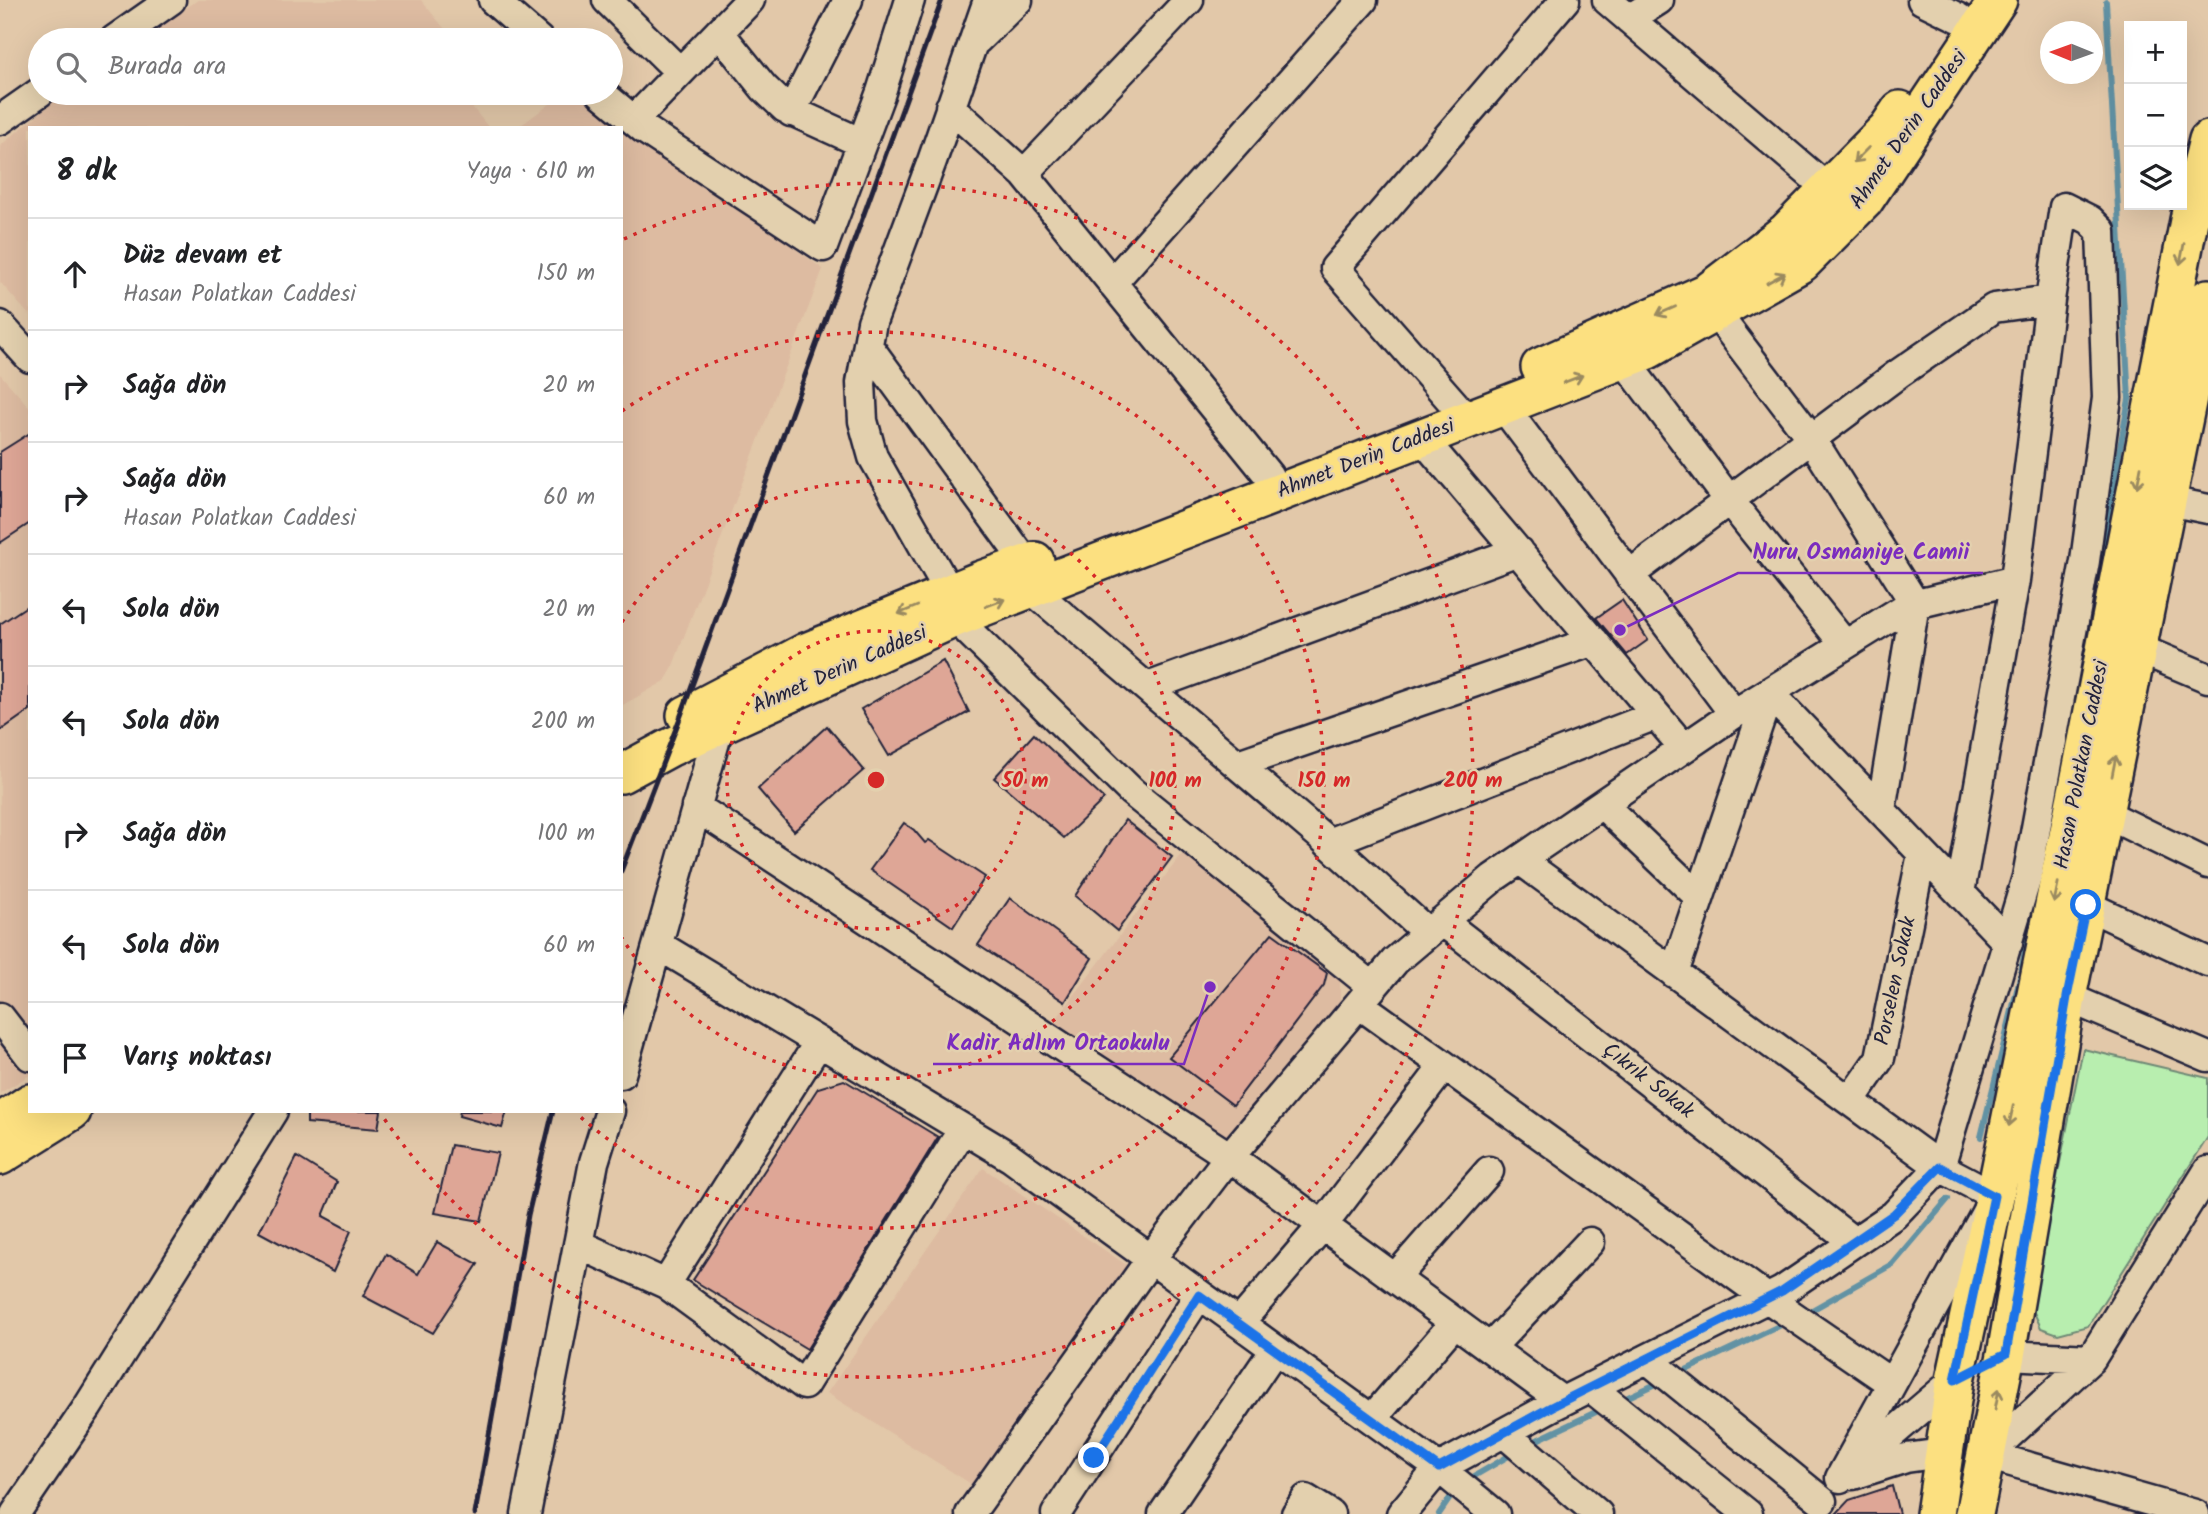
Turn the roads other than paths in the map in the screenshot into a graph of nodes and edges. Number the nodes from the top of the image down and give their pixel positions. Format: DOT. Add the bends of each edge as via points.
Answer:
graph roads {
  1 [pos="493,0"];
  2 [pos="750,0"];
  3 [pos="848,0"];
  4 [pos="910,0"];
  5 [pos="988,0"];
  6 [pos="1018,0"];
  7 [pos="1189,0"];
  8 [pos="1363,0"];
  9 [pos="1565,0"];
  10 [pos="1606,0"];
  11 [pos="1659,0"];
  12 [pos="1922,0"];
  13 [pos="1998,0"];
  14 [pos="615,3"];
  15 [pos="158,4"];
  16 [pos="1965,9"];
  17 [pos="1629,19"];
  18 [pos="129,28"];
  19 [pos="525,28"];
  20 [pos="719,32"];
  21 [pos="972,45"];
  22 [pos="680,72"];
  23 [pos="28,100"];
  24 [pos="616,105"];
  25 [pos="950,107"];
  26 [pos="791,111"];
  27 [pos="0,120"];
  28 [pos="634,120"];
  29 [pos="2208,140"];
  30 [pos="862,143"];
  31 [pos="1024,174"];
  32 [pos="1828,189"];
  33 [pos="1112,283"];
  34 [pos="2208,298"];
  35 [pos="2050,300"];
  36 [pos="1715,312"];
  37 [pos="0,325"];
  38 [pos="868,346"];
  39 [pos="28,356"];
  40 [pos="1624,360"];
  41 [pos="1455,405"];
  42 [pos="1503,406"];
  43 [pos="1422,438"];
  44 [pos="1811,439"];
  45 [pos="1269,476"];
  46 [pos="1729,500"];
  47 [pos="2168,501"];
  48 [pos="2208,509"];
  49 [pos="1518,551"];
  50 [pos="1629,575"];
  51 [pos="1029,576"];
  52 [pos="2015,580"];
  53 [pos="1915,604"];
  54 [pos="953,605"];
  55 [pos="1594,641"];
  56 [pos="1845,645"];
  57 [pos="2137,648"];
  58 [pos="2208,678"];
  59 [pos="1148,687"];
  60 [pos="1769,693"];
  61 [pos="1734,714"];
  62 [pos="1656,715"];
  63 [pos="720,724"];
  64 [pos="623,746"];
  65 [pos="1684,748"];
  66 [pos="1238,764"];
  67 [pos="623,773"];
  68 [pos="1602,804"];
  69 [pos="696,807"];
  70 [pos="1881,810"];
  71 [pos="2104,813"];
  72 [pos="1328,843"];
  73 [pos="1922,854"];
  74 [pos="1520,860"];
  75 [pos="2208,864"];
  76 [pos="1960,893"];
  77 [pos="1699,897"];
  78 [pos="2086,905"];
  79 [pos="1435,927"];
  80 [pos="2008,943"];
  81 [pos="658,945"];
  82 [pos="2208,962"];
  83 [pos="1674,972"];
  84 [pos="1366,995"];
  85 [pos="2067,997"];
  86 [pos="0,1017"];
  87 [pos="819,1042"];
  88 [pos="28,1053"];
  89 [pos="2208,1057"];
  90 [pos="1444,1066"];
  91 [pos="623,1067"];
  92 [pos="1850,1101"];
  93 [pos="28,1104"];
  94 [pos="69,1113"];
  95 [pos="609,1113"];
  96 [pos="266,1116"];
  97 [pos="0,1123"];
  98 [pos="963,1129"];
  99 [pos="0,1156"];
  100 [pos="1230,1157"];
  101 [pos="1940,1167"];
  102 [pos="1489,1171"];
  103 [pos="2208,1171"];
  104 [pos="1994,1196"];
  105 [pos="1324,1225"];
  106 [pos="1590,1242"];
  107 [pos="1854,1242"];
  108 [pos="578,1244"];
  109 [pos="1150,1260"];
  110 [pos="1395,1278"];
  111 [pos="666,1284"];
  112 [pos="1199,1295"];
  113 [pos="1767,1298"];
  114 [pos="1455,1322"];
  115 [pos="1238,1324"];
  116 [pos="1490,1348"];
  117 [pos="1275,1349"];
  118 [pos="2006,1354"];
  119 [pos="1647,1359"];
  120 [pos="2091,1359"];
  121 [pos="1955,1380"];
  122 [pos="1891,1383"];
  123 [pos="1590,1387"];
  124 [pos="1563,1401"];
  125 [pos="1372,1419"];
  126 [pos="1504,1433"];
  127 [pos="1942,1453"];
  128 [pos="1987,1455"];
  129 [pos="1439,1468"];
  130 [pos="1840,1478"];
  131 [pos="1817,1507"];
  132 [pos="15,1514"];
  133 [pos="526,1514"];
  134 [pos="970,1514"];
  135 [pos="1056,1514"];
  136 [pos="1163,1514"];
  137 [pos="1296,1514"];
  138 [pos="1330,1514"];
  139 [pos="1401,1514"];
  140 [pos="1495,1514"];
  141 [pos="1598,1514"];
  142 [pos="1748,1514"];
  143 [pos="1935,1514"];
  144 [pos="1974,1514"];
  145 [pos="2195,1514"];
  1 -- 19 [label="street"];
  2 -- 20 [label="street"];
  3 -- 26 [label="street"];
  4 -- 30 [label="street"];
  5 -- 21 [label="street"];
  6 -- 21 [label="street"];
  7 -- 31 [label="street"];
  8 -- 33 [label="street"];
  9 -- 41 [label="street" via="1335,268"];
  10 -- 17 [label="street"];
  11 -- 17 [label="street"];
  12 -- 16 [label="street"];
  36 -- 13 [label="main road, Ahmet Derin Caddesi, one-way" via="1802,263 1864,201"];
  14 -- 22 [label="street"];
  15 -- 18 [label="street"];
  16 -- 32 [label="main road, Ahmet Derin Caddesi, one-way" via="1888,128"];
  17 -- 32 [label="street"];
  20 -- 22 [label="street"];
  20 -- 26 [label="street" via="764,88"];
  21 -- 25 [label="street"];
  22 -- 28 [label="street"];
  23 -- 27 [label="street"];
  24 -- 28 [label="street"];
  25 -- 31 [label="street"];
  25 -- 38 [label="street" via="872,321"];
  26 -- 30 [label="street"];
  28 -- 30 [label="street" via="823,247"];
  29 -- 104 [label="main road, Hasan Polatkan Caddesi, one-way"];
  31 -- 33 [label="street"];
  32 -- 41 [label="main road, Ahmet Derin Caddesi, one-way" via="1786,232 1707,292"];
  33 -- 45 [label="street"];
  34 -- 47 [label="main road, Hasan Polatkan Caddesi"];
  35 -- 44 [label="street" via="1994,309"];
  35 -- 52 [label="street"];
  35 -- 80 [label="street" via="2064,207 2101,231 2107,398 2085,561 2027,877"];
  36 -- 40 [label="main road, Ahmet Derin Caddesi"];
  36 -- 44 [label="street"];
  37 -- 39 [label="street"];
  38 -- 51 [label="street, Çıkrık Sokak"];
  38 -- 54 [label="street" via="862,408 873,457"];
  42 -- 40 [label="main road, Ahmet Derin Caddesi, one-way"];
  40 -- 46 [label="street"];
  41 -- 45 [label="main road, Ahmet Derin Caddesi"];
  42 -- 43 [label="main road, Ahmet Derin Caddesi"];
  42 -- 50 [label="street"];
  43 -- 49 [label="street"];
  43 -- 51 [label="main road, Ahmet Derin Caddesi"];
  44 -- 46 [label="street"];
  44 -- 53 [label="street"];
  45 -- 51 [label="main road, Ahmet Derin Caddesi"];
  46 -- 50 [label="street"];
  46 -- 56 [label="street"];
  47 -- 48 [label="street"];
  47 -- 57 [label="main road, Hasan Polatkan Caddesi"];
  49 -- 55 [label="street"];
  49 -- 59 [label="street"];
  50 -- 61 [label="street"];
  51 -- 54 [label="main road, Ahmet Derin Caddesi"];
  51 -- 59 [label="street, Çıkrık Sokak"];
  52 -- 53 [label="street"];
  52 -- 76 [label="street"];
  53 -- 56 [label="street"];
  53 -- 70 [label="street"];
  54 -- 63 [label="main road, Ahmet Derin Caddesi"];
  54 -- 64 [label="main road, Ahmet Derin Caddesi, one-way" via="806,652"];
  54 -- 84 [label="street" via="1132,792"];
  55 -- 62 [label="street"];
  55 -- 66 [label="street"];
  56 -- 60 [label="street"];
  57 -- 58 [label="street"];
  71 -- 57 [label="main road, Hasan Polatkan Caddesi, one-way"];
  59 -- 66 [label="street, Çıkrık Sokak"];
  60 -- 61 [label="street"];
  60 -- 70 [label="street"];
  60 -- 77 [label="street"];
  61 -- 65 [label="street"];
  62 -- 65 [label="street"];
  62 -- 72 [label="street"];
  63 -- 67 [label="main road, Ahmet Derin Caddesi"];
  63 -- 69 [label="street"];
  65 -- 68 [label="street"];
  66 -- 72 [label="street, Çıkrık Sokak"];
  68 -- 74 [label="street"];
  68 -- 77 [label="street"];
  69 -- 81 [label="street"];
  69 -- 100 [label="street"];
  70 -- 73 [label="street"];
  71 -- 75 [label="street"];
  71 -- 78 [label="main road, Hasan Polatkan Caddesi"];
  72 -- 79 [label="street, Çıkrık Sokak"];
  73 -- 76 [label="street"];
  73 -- 92 [label="street, Porselen Sokak" via="1880,1058"];
  74 -- 79 [label="street"];
  74 -- 83 [label="street"];
  76 -- 80 [label="street"];
  77 -- 83 [label="street"];
  78 -- 82 [label="street"];
  78 -- 85 [label="main road, Hasan Polatkan Caddesi"];
  79 -- 84 [label="street" via="1395,961"];
  79 -- 107 [label="street, Çıkrık Sokak"];
  80 -- 101 [label="street"];
  81 -- 87 [label="street"];
  81 -- 91 [label="street"];
  83 -- 92 [label="street"];
  84 -- 90 [label="street"];
  84 -- 100 [label="street"];
  85 -- 89 [label="street"];
  85 -- 118 [label="main road, Hasan Polatkan Caddesi"];
  86 -- 88 [label="street"];
  87 -- 98 [label="street"];
  87 -- 111 [label="street"];
  90 -- 105 [label="street"];
  90 -- 113 [label="street"];
  92 -- 101 [label="street"];
  93 -- 97 [label="main road"];
  94 -- 99 [label="main road"];
  95 -- 108 [label="street" via="594,1162"];
  96 -- 132 [label="street" via="87,1408"];
  98 -- 109 [label="street" via="1010,1157"];
  98 -- 111 [label="street" via="804,1385"];
  100 -- 105 [label="street"];
  100 -- 109 [label="street"];
  101 -- 104 [label="street"];
  101 -- 107 [label="street" via="1894,1214"];
  102 -- 110 [label="street"];
  103 -- 120 [label="street"];
  104 -- 121 [label="main road, Hasan Polatkan Caddesi"];
  104 -- 122 [label="street"];
  105 -- 110 [label="street"];
  105 -- 115 [label="street"];
  106 -- 116 [label="street"];
  107 -- 113 [label="street"];
  108 -- 111 [label="street"];
  108 -- 133 [label="street"];
  109 -- 112 [label="street"];
  109 -- 134 [label="street"];
  110 -- 114 [label="street"];
  112 -- 115 [label="street"];
  112 -- 135 [label="street"];
  113 -- 119 [label="street"];
  113 -- 122 [label="street"];
  114 -- 116 [label="street"];
  114 -- 125 [label="street"];
  115 -- 117 [label="street"];
  116 -- 124 [label="street"];
  117 -- 125 [label="street"];
  117 -- 136 [label="street"];
  118 -- 120 [label="street"];
  118 -- 121 [label="main road"];
  128 -- 118 [label="main road, Hasan Polatkan Caddesi, one-way"];
  119 -- 123 [label="street"];
  119 -- 131 [label="street"];
  120 -- 128 [label="street"];
  121 -- 127 [label="main road, Hasan Polatkan Caddesi"];
  121 -- 130 [label="street"];
  122 -- 130 [label="street"];
  123 -- 124 [label="street"];
  123 -- 142 [label="street"];
  124 -- 126 [label="street"];
  125 -- 129 [label="street"];
  126 -- 129 [label="street"];
  126 -- 141 [label="street"];
  127 -- 128 [label="main road"];
  127 -- 130 [label="street" via="1906,1458"];
  127 -- 143 [label="main road, Hasan Polatkan Caddesi"];
  128 -- 144 [label="main road, Hasan Polatkan Caddesi"];
  128 -- 145 [label="street"];
  129 -- 139 [label="street"];
  129 -- 140 [label="street"];
  130 -- 131 [label="street"];
  137 -- 138 [label="street" via="1306,1499"];
}
